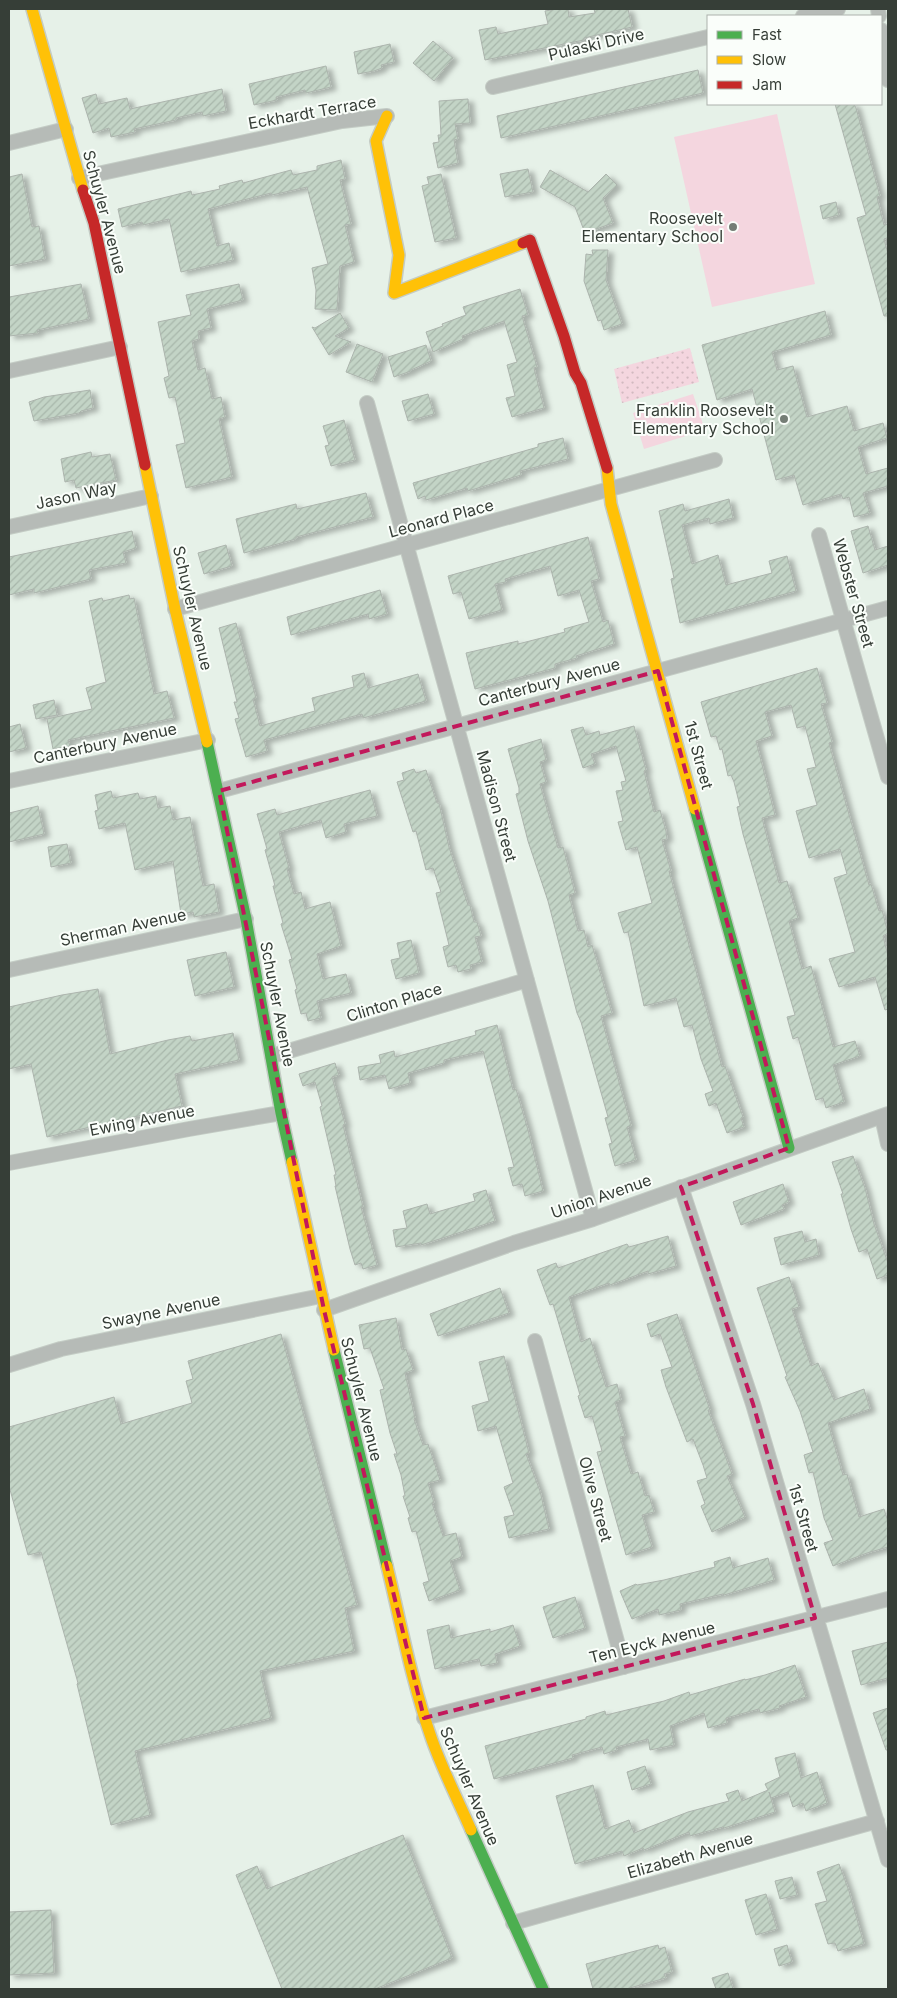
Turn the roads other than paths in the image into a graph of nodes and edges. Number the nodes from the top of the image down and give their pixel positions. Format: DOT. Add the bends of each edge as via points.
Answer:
graph roads {
  1 [pos="32,9"];
  2 [pos="838,9"];
  3 [pos="808,15"];
  4 [pos="707,37"];
  5 [pos="882,37"];
  6 [pos="888,80"];
  7 [pos="493,87"];
  8 [pos="387,116"];
  9 [pos="66,129"];
  10 [pos="9,143"];
  11 [pos="79,178"];
  12 [pos="120,347"];
  13 [pos="9,371"];
  14 [pos="575,373"];
  15 [pos="367,403"];
  16 [pos="715,460"];
  17 [pos="610,489"];
  18 [pos="151,496"];
  19 [pos="9,527"];
  20 [pos="819,535"];
  21 [pos="406,545"];
  22 [pos="888,608"];
  23 [pos="175,609"];
  24 [pos="844,620"];
  25 [pos="658,671"];
  26 [pos="456,726"];
  27 [pos="208,740"];
  28 [pos="888,777"];
  29 [pos="9,780"];
  30 [pos="219,791"];
  31 [pos="246,919"];
  32 [pos="9,970"];
  33 [pos="527,980"];
  34 [pos="272,1056"];
  35 [pos="281,1114"];
  36 [pos="885,1115"];
  37 [pos="888,1144"];
  38 [pos="789,1148"];
  39 [pos="9,1164"];
  40 [pos="681,1187"];
  41 [pos="593,1219"];
  42 [pos="321,1296"];
  43 [pos="324,1310"];
  44 [pos="535,1341"];
  45 [pos="9,1365"];
  46 [pos="888,1599"];
  47 [pos="815,1618"];
  48 [pos="624,1667"];
  49 [pos="424,1718"];
  50 [pos="877,1821"];
  51 [pos="886,1842"];
  52 [pos="888,1860"];
  53 [pos="513,1923"];
  54 [pos="543,1989"];
  1 -- 9 [label="street, Schuyler Avenue"];
  2 -- 3 [label="street"];
  4 -- 7 [label="street, Pulaski Drive"];
  5 -- 6 [label="street"];
  8 -- 11 [label="street, Eckhardt Terrace" via="342,121"];
  8 -- 14 [label="street, Eckhardt Terrace" via="376,141 399,256 394,293 530,240"];
  9 -- 10 [label="street"];
  9 -- 11 [label="street, Schuyler Avenue"];
  11 -- 12 [label="street, Schuyler Avenue" via="94,223"];
  12 -- 13 [label="street"];
  12 -- 18 [label="street, Schuyler Avenue"];
  14 -- 17 [label="street, 1st Street" via="609,473"];
  15 -- 21 [label="street, Madison Street"];
  16 -- 17 [label="street, Leonard Place"];
  17 -- 21 [label="street, Leonard Place"];
  17 -- 25 [label="street, 1st Street" via="611,504"];
  18 -- 19 [label="street, Jason Way"];
  18 -- 23 [label="street, Schuyler Avenue"];
  20 -- 24 [label="street, Webster Street"];
  21 -- 23 [label="street, Leonard Place"];
  21 -- 26 [label="street, Madison Street"];
  22 -- 24 [label="street, Canterbury Avenue"];
  23 -- 27 [label="street, Schuyler Avenue"];
  24 -- 25 [label="street, Canterbury Avenue"];
  24 -- 28 [label="street, Webster Street"];
  25 -- 26 [label="street, Canterbury Avenue"];
  25 -- 38 [label="street, 1st Street"];
  26 -- 30 [label="street, Canterbury Avenue"];
  26 -- 33 [label="street, Madison Street"];
  27 -- 29 [label="street, Canterbury Avenue"];
  27 -- 30 [label="street, Schuyler Avenue"];
  30 -- 31 [label="street, Schuyler Avenue"];
  31 -- 32 [label="street, Sherman Avenue"];
  31 -- 34 [label="street, Schuyler Avenue"];
  33 -- 34 [label="street, Clinton Place"];
  33 -- 41 [label="street, Madison Street"];
  34 -- 35 [label="street, Schuyler Avenue"];
  35 -- 39 [label="street, Ewing Avenue" via="189,1128"];
  35 -- 42 [label="street, Schuyler Avenue"];
  36 -- 37 [label="street"];
  36 -- 38 [label="street, Union Avenue"];
  38 -- 40 [label="street, Union Avenue"];
  40 -- 41 [label="street, Union Avenue"];
  40 -- 47 [label="street, 1st Street" via="753,1404"];
  41 -- 43 [label="street, Union Avenue" via="514,1243"];
  42 -- 43 [label="street, Schuyler Avenue"];
  42 -- 45 [label="street, Swayne Avenue" via="61,1350"];
  43 -- 49 [label="street, Schuyler Avenue"];
  44 -- 48 [label="street, Olive Street"];
  46 -- 47 [label="street, Ten Eyck Avenue"];
  47 -- 48 [label="street, Ten Eyck Avenue"];
  47 -- 50 [label="street, 1st Street"];
  48 -- 49 [label="street, Ten Eyck Avenue"];
  49 -- 53 [label="street, Schuyler Avenue"];
  50 -- 51 [label="street, 1st Street"];
  50 -- 53 [label="street, Elizabeth Avenue"];
  51 -- 52 [label="street, 1st Street"];
  53 -- 54 [label="street, Schuyler Avenue"];
}
